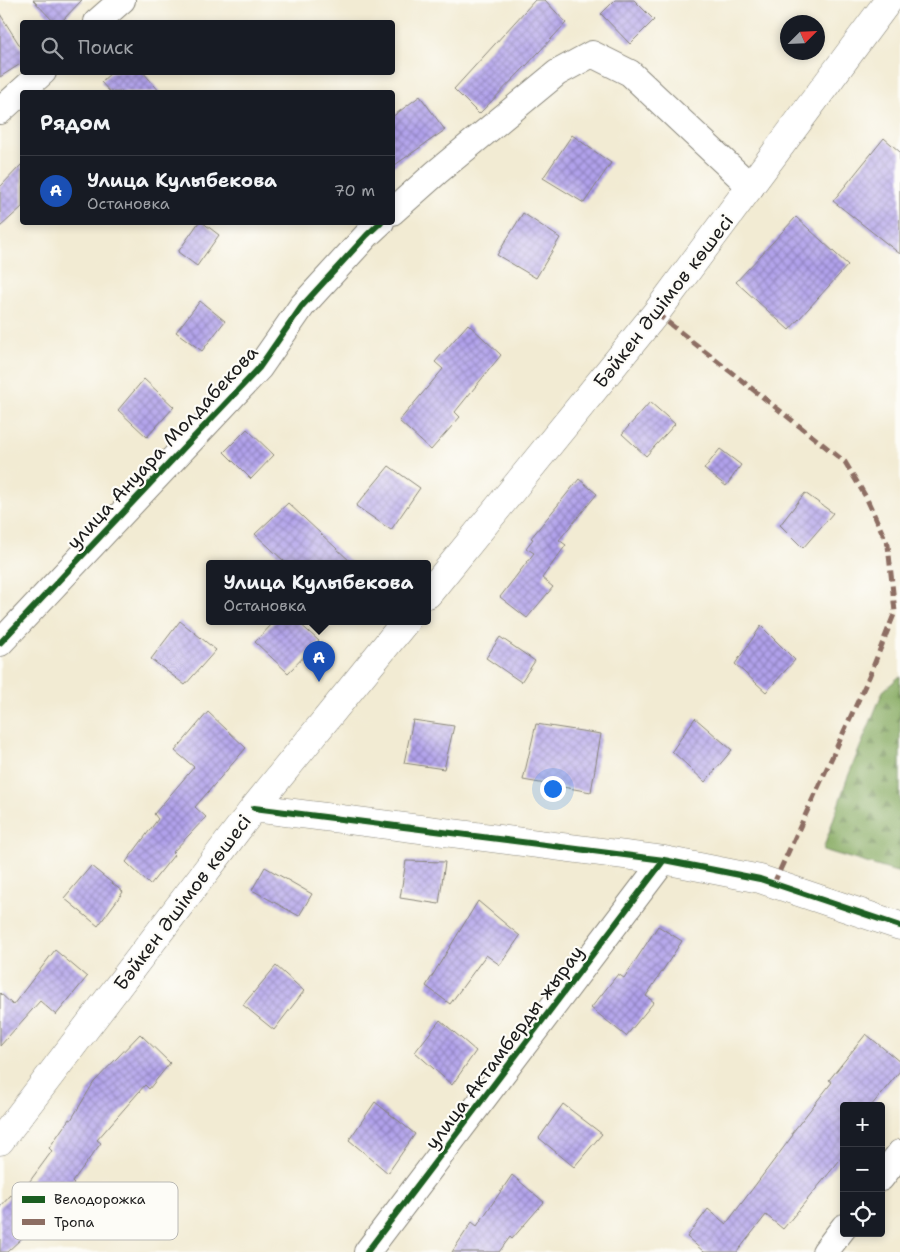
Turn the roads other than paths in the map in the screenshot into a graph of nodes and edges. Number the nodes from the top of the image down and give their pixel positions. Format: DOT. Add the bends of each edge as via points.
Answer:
graph roads {
  1 [pos="122,0"];
  2 [pos="890,4"];
  3 [pos="99,20"];
  4 [pos="39,75"];
  5 [pos="23,90"];
  6 [pos="20,92"];
  7 [pos="0,111"];
  8 [pos="751,186"];
  9 [pos="395,209"];
  10 [pos="378,225"];
  11 [pos="431,590"];
  12 [pos="403,625"];
  13 [pos="0,644"];
  14 [pos="254,808"];
  15 [pos="664,860"];
  16 [pos="900,926"];
  17 [pos="0,1141"];
  18 [pos="900,1153"];
  19 [pos="885,1173"];
  20 [pos="840,1232"];
  21 [pos="367,1252"];
  22 [pos="825,1252"];
  1 -- 3 [label="street"];
  2 -- 8 [label="main road, Бәйкен Әшімов көшесі"];
  4 -- 5 [label="street"];
  6 -- 7 [label="street"];
  8 -- 9 [label="street" via="630,73 592,54 557,73"];
  8 -- 11 [label="main road, Бәйкен Әшімов көшесі" via="656,313"];
  10 -- 13 [label="street, улица Ануара Молдабекова" via="302,306 259,368"];
  12 -- 14 [label="main road, Бәйкен Әшімов көшесі"];
  14 -- 15 [label="main road"];
  14 -- 17 [label="main road, Бәйкен Әшімов көшесі"];
  15 -- 16 [label="main road" via="760,879"];
  15 -- 21 [label="street, улица Актамберды жырау"];
  18 -- 19 [label="street"];
  20 -- 22 [label="street"];
}
